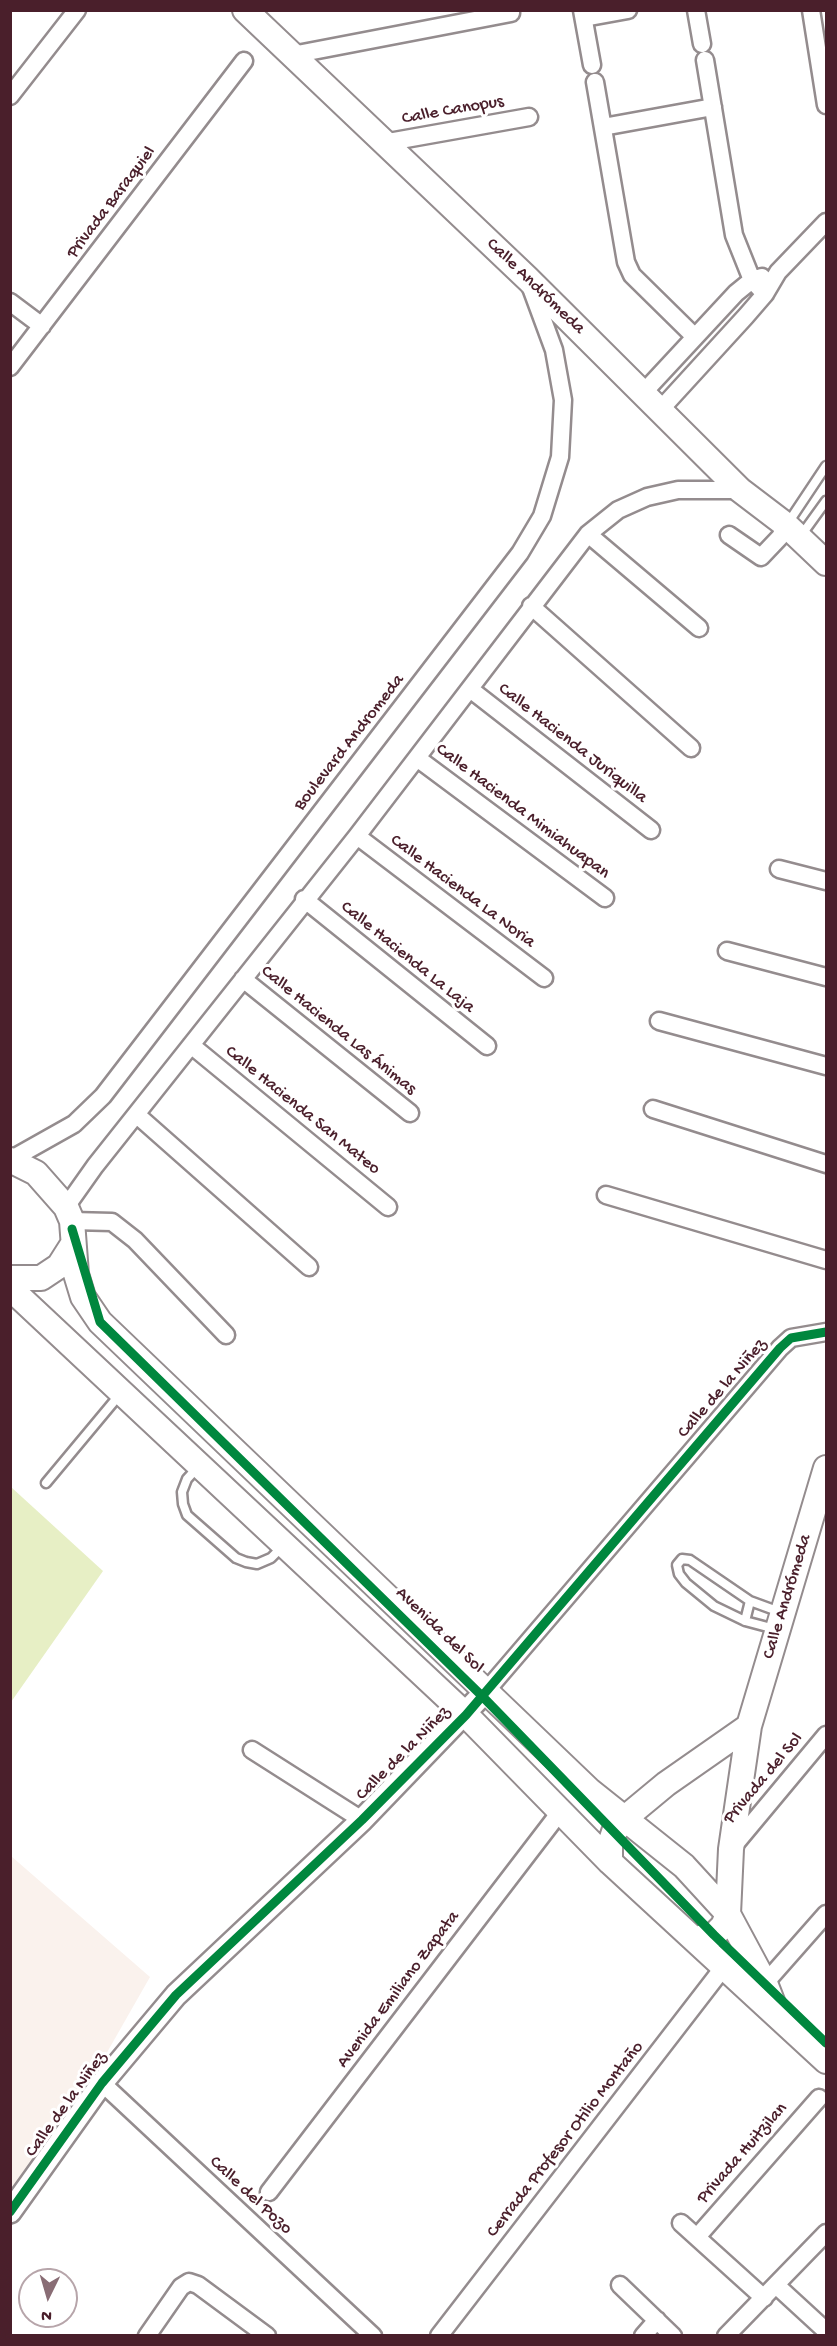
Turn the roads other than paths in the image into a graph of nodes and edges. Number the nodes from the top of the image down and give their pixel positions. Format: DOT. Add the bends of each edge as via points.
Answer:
graph roads {
  1 [pos="77,10"];
  2 [pos="244,10"];
  3 [pos="628,10"];
  4 [pos="696,10"];
  5 [pos="811,10"];
  6 [pos="511,13"];
  7 [pos="583,14"];
  8 [pos="292,56"];
  9 [pos="244,62"];
  10 [pos="592,65"];
  11 [pos="595,82"];
  12 [pos="10,96"];
  13 [pos="826,105"];
  14 [pos="712,107"];
  15 [pos="529,117"];
  16 [pos="603,126"];
  17 [pos="383,143"];
  18 [pos="826,222"];
  19 [pos="778,272"];
  20 [pos="528,279"];
  21 [pos="752,280"];
  22 [pos="765,294"];
  23 [pos="10,302"];
  24 [pos="42,326"];
  25 [pos="694,336"];
  26 [pos="10,367"];
  27 [pos="644,392"];
  28 [pos="660,410"];
  29 [pos="825,471"];
  30 [pos="740,490"];
  31 [pos="826,501"];
  32 [pos="793,531"];
  33 [pos="588,534"];
  34 [pos="729,535"];
  35 [pos="822,556"];
  36 [pos="531,606"];
  37 [pos="699,628"];
  38 [pos="470,689"];
  39 [pos="691,748"];
  40 [pos="417,758"];
  41 [pos="651,830"];
  42 [pos="357,836"];
  43 [pos="779,869"];
  44 [pos="826,881"];
  45 [pos="604,898"];
  46 [pos="304,899"];
  47 [pos="728,951"];
  48 [pos="826,977"];
  49 [pos="544,978"];
  50 [pos="243,979"];
  51 [pos="659,1022"];
  52 [pos="191,1045"];
  53 [pos="487,1046"];
  54 [pos="826,1066"];
  55 [pos="653,1109"];
  56 [pos="410,1113"];
  57 [pos="137,1114"];
  58 [pos="10,1160"];
  59 [pos="826,1164"];
  60 [pos="606,1195"];
  61 [pos="388,1207"];
  62 [pos="69,1214"];
  63 [pos="73,1245"];
  64 [pos="826,1260"];
  65 [pos="309,1267"];
  66 [pos="10,1278"];
  67 [pos="10,1288"];
  68 [pos="826,1332"];
  69 [pos="226,1335"];
  70 [pos="121,1393"];
  71 [pos="199,1466"];
  72 [pos="826,1468"];
  73 [pos="46,1483"];
  74 [pos="284,1545"];
  75 [pos="750,1601"];
  76 [pos="745,1621"];
  77 [pos="780,1621"];
  78 [pos="487,1690"];
  79 [pos="466,1715"];
  80 [pos="749,1726"];
  81 [pos="826,1734"];
  82 [pos="252,1750"];
  83 [pos="560,1812"];
  84 [pos="625,1818"];
  85 [pos="362,1820"];
  86 [pos="731,1849"];
  87 [pos="610,1862"];
  88 [pos="728,1914"];
  89 [pos="826,1914"];
  90 [pos="695,1939"];
  91 [pos="723,1968"];
  92 [pos="759,1990"];
  93 [pos="826,2061"];
  94 [pos="102,2083"];
  95 [pos="819,2098"];
  96 [pos="269,2192"];
  97 [pos="10,2212"];
  98 [pos="681,2223"];
  99 [pos="826,2233"];
  100 [pos="697,2237"];
  101 [pos="620,2285"];
  102 [pos="771,2292"];
  103 [pos="657,2320"];
  104 [pos="826,2331"];
  105 [pos="147,2336"];
  106 [pos="267,2336"];
  107 [pos="373,2336"];
  108 [pos="439,2336"];
  109 [pos="643,2336"];
  110 [pos="673,2336"];
  111 [pos="726,2336"];
  1 -- 12 [label="street"];
  2 -- 8 [label="main road, Calle Andrómeda"];
  3 -- 7 [label="street"];
  4 -- 14 [label="street"];
  5 -- 13 [label="street"];
  6 -- 8 [label="street"];
  7 -- 10 [label="street"];
  8 -- 17 [label="main road, Calle Andrómeda"];
  9 -- 24 [label="street, Privada Baraquiel"];
  11 -- 16 [label="street"];
  14 -- 16 [label="street"];
  14 -- 21 [label="street" via="734,235"];
  15 -- 17 [label="street, Calle Canopus"];
  16 -- 25 [label="street" via="626,262 632,275"];
  17 -- 20 [label="main road, Calle Andrómeda"];
  18 -- 19 [label="street"];
  19 -- 21 [label="street"];
  19 -- 22 [label="street"];
  20 -- 27 [label="main road, Calle Andrómeda"];
  20 -- 58 [label="street, Boulevard Andromeda" via="554,350 563,400 560,457 542,516 520,553 103,1096 74,1124"];
  21 -- 22 [label="street"];
  21 -- 25 [label="street"];
  22 -- 28 [label="street"];
  23 -- 24 [label="street"];
  24 -- 26 [label="street, Privada Baraquiel"];
  25 -- 27 [label="street"];
  27 -- 28 [label="main road, Calle Andrómeda"];
  28 -- 30 [label="main road, Calle Andrómeda"];
  29 -- 32 [label="lane"];
  30 -- 32 [label="main road, Calle Andrómeda"];
  30 -- 33 [label="street" via="678,489 646,497 618,510"];
  31 -- 32 [label="lane"];
  32 -- 34 [label="street" via="780,537 761,557"];
  32 -- 35 [label="main road, Calle Andrómeda"];
  33 -- 36 [label="street"];
  33 -- 37 [label="street"];
  36 -- 38 [label="street"];
  36 -- 39 [label="street"];
  38 -- 40 [label="street"];
  38 -- 41 [label="street, Calle Hacienda Juriquilla"];
  40 -- 42 [label="street"];
  40 -- 45 [label="street, Calle Hacienda Mimiahuapan"];
  42 -- 46 [label="street"];
  42 -- 49 [label="street, Calle Hacienda La Noria"];
  43 -- 44 [label="street"];
  46 -- 50 [label="street"];
  46 -- 53 [label="street, Calle Hacienda La Laja"];
  47 -- 48 [label="street"];
  50 -- 52 [label="street"];
  50 -- 56 [label="street, Calle Hacienda Las Ánimas"];
  51 -- 54 [label="street"];
  52 -- 57 [label="street"];
  52 -- 61 [label="street, Calle Hacienda San Mateo"];
  55 -- 59 [label="street"];
  57 -- 62 [label="street" via="95,1166"];
  57 -- 65 [label="street"];
  58 -- 62 [label="main road" via="36,1173"];
  60 -- 64 [label="street"];
  62 -- 63 [label="main road, Avenida del Sol"];
  62 -- 69 [label="street" via="112,1222 135,1240"];
  63 -- 66 [label="main road" via="59,1266 41,1278"];
  63 -- 78 [label="main road, Avenida del Sol" via="83,1297 100,1322"];
  67 -- 70 [label="main road, Avenida del Sol"];
  68 -- 78 [label="street, Calle de la Niñez" via="791,1338 780,1348"];
  70 -- 71 [label="main road, Avenida del Sol"];
  70 -- 73 [label="lane"];
  71 -- 74 [label="main road, Avenida del Sol"];
  71 -- 74 [label="lane" via="182,1492 187,1515 236,1558 246,1562 271,1558"];
  72 -- 77 [label="main road, Calle Andrómeda"];
  74 -- 79 [label="main road, Avenida del Sol"];
  75 -- 76 [label="lane"];
  75 -- 76 [label="lane" via="690,1560 682,1559 678,1566 687,1583 714,1606"];
  75 -- 77 [label="lane"];
  76 -- 77 [label="lane"];
  77 -- 80 [label="main road, Calle Andrómeda"];
  78 -- 79 [label="street, Calle de la Niñez"];
  78 -- 84 [label="main road, Avenida del Sol" via="590,1791"];
  79 -- 83 [label="main road, Avenida del Sol"];
  79 -- 85 [label="street, Calle de la Niñez"];
  80 -- 84 [label="main road"];
  80 -- 86 [label="main road, Calle Andrómeda"];
  81 -- 86 [label="street, Privada del Sol"];
  82 -- 85 [label="street"];
  83 -- 87 [label="main road, Avenida del Sol"];
  83 -- 96 [label="street, Avenida Emiliano Zapata"];
  84 -- 87 [label="main road" via="612,1838"];
  84 -- 88 [label="main road, Avenida del Sol" via="684,1866"];
  85 -- 94 [label="street, Calle de la Niñez" via="176,1995"];
  86 -- 88 [label="main road, Calle Andrómeda"];
  87 -- 90 [label="main road, Avenida del Sol"];
  88 -- 90 [label="main road" via="714,1935"];
  88 -- 92 [label="main road, Avenida del Sol"];
  89 -- 92 [label="street"];
  90 -- 91 [label="main road, Avenida del Sol"];
  91 -- 92 [label="main road, Avenida del Sol"];
  91 -- 108 [label="street, Cerrada Profesor Otilio Montaño"];
  92 -- 93 [label="main road, Avenida del Sol"];
  94 -- 97 [label="street, Calle de la Niñez"];
  94 -- 107 [label="street, Calle del Pozo"];
  95 -- 100 [label="street, Privada Huitzilan"];
  98 -- 100 [label="street"];
  99 -- 102 [label="street"];
  100 -- 102 [label="street"];
  101 -- 103 [label="street"];
  102 -- 104 [label="street"];
  102 -- 111 [label="street"];
  103 -- 109 [label="street"];
  103 -- 110 [label="street"];
  105 -- 106 [label="street" via="181,2287 189,2282 198,2284"];
}
